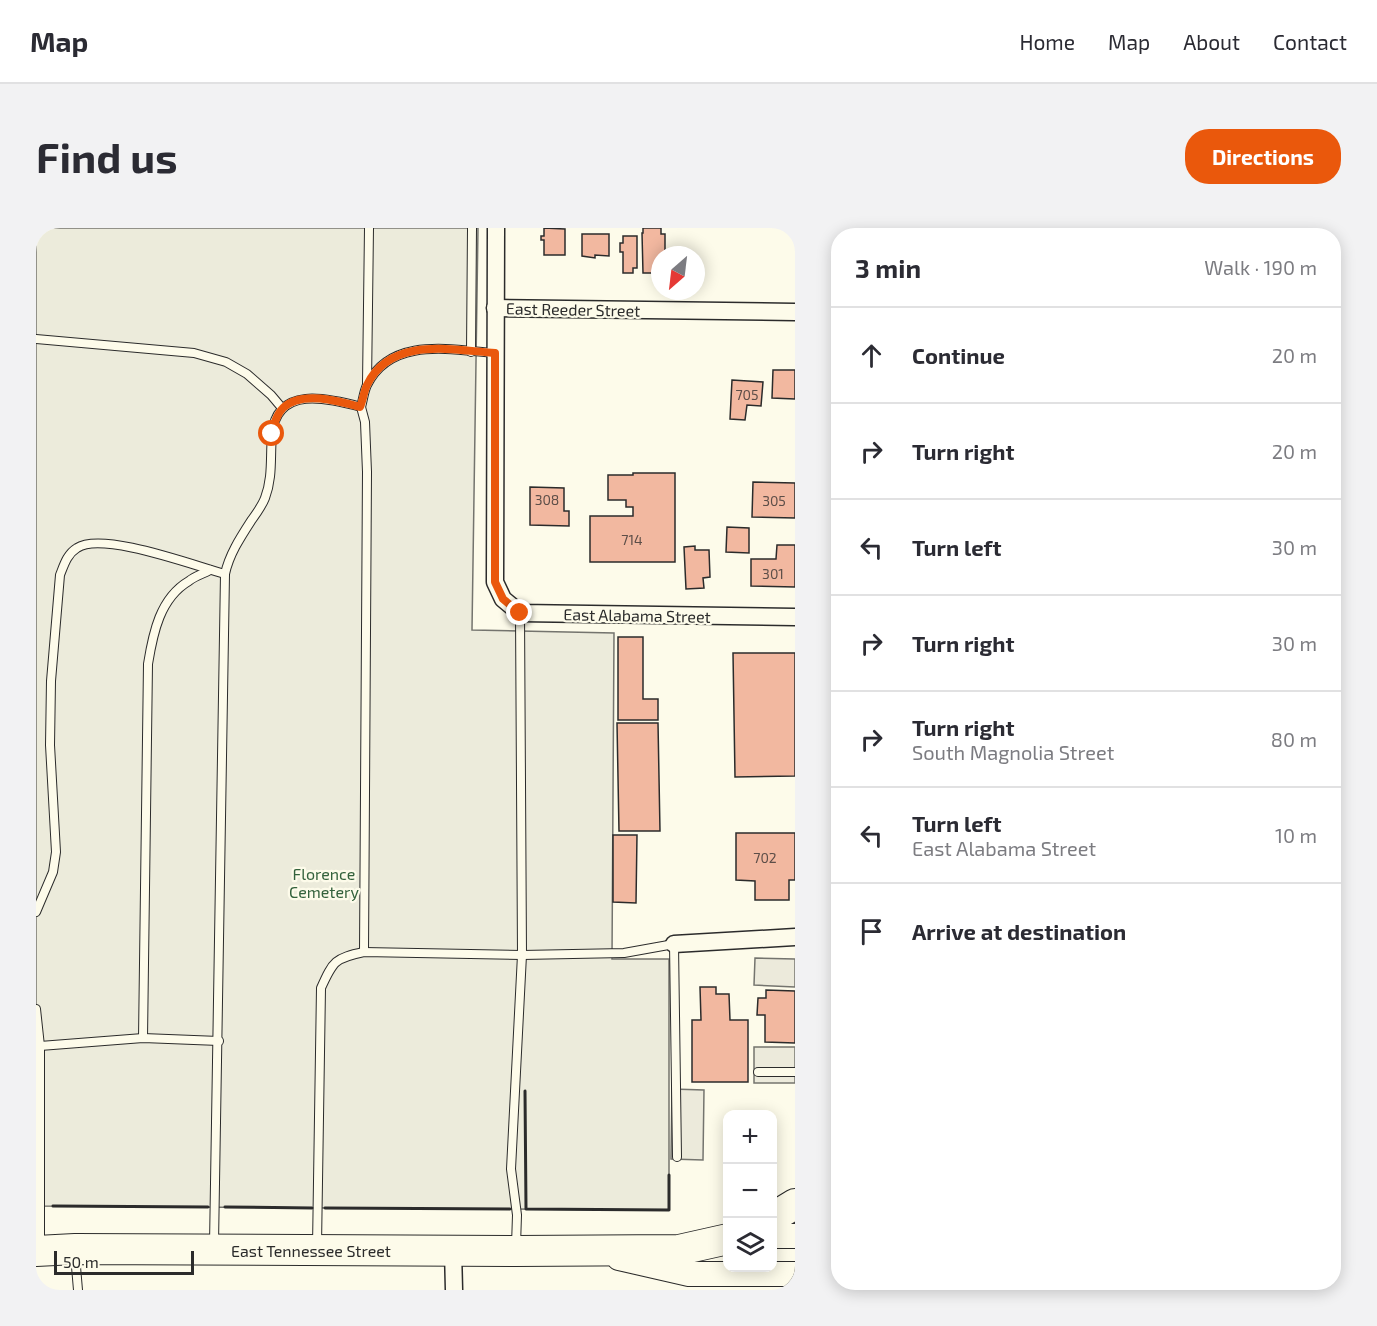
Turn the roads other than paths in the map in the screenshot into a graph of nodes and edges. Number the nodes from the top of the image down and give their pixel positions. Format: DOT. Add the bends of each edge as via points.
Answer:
graph roads {
  1 [pos="369,228"];
  2 [pos="472,228"];
  3 [pos="496,228"];
  4 [pos="495,308"];
  5 [pos="795,312"];
  6 [pos="36,339"];
  7 [pos="471,352"];
  8 [pos="495,353"];
  9 [pos="368,384"];
  10 [pos="360,407"];
  11 [pos="282,408"];
  12 [pos="210,570"];
  13 [pos="225,574"];
  14 [pos="520,613"];
  15 [pos="795,617"];
  16 [pos="36,912"];
  17 [pos="795,937"];
  18 [pos="675,944"];
  19 [pos="364,952"];
  20 [pos="522,956"];
  21 [pos="36,1009"];
  22 [pos="143,1038"];
  23 [pos="219,1041"];
  24 [pos="40,1046"];
  25 [pos="758,1072"];
  26 [pos="795,1072"];
  27 [pos="676,1157"];
  28 [pos="795,1204"];
  29 [pos="777,1215"];
  30 [pos="777,1236"];
  31 [pos="795,1236"];
  32 [pos="723,1240"];
  33 [pos="75,1249"];
  34 [pos="214,1250"];
  35 [pos="317,1250"];
  36 [pos="453,1250"];
  37 [pos="38,1251"];
  38 [pos="516,1251"];
  39 [pos="587,1251"];
  40 [pos="795,1274"];
  41 [pos="78,1290"];
  42 [pos="454,1290"];
  1 -- 9 [label="lane"];
  2 -- 7 [label="lane"];
  3 -- 4 [label="street"];
  4 -- 5 [label="street, East Reeder Street"];
  4 -- 8 [label="street"];
  6 -- 11 [label="lane" via="194,353 226,362 247,374"];
  7 -- 8 [label="lane"];
  7 -- 9 [label="lane" via="403,352 380,367"];
  8 -- 14 [label="street" via="495,582 503,599"];
  9 -- 10 [label="lane"];
  10 -- 11 [label="lane" via="314,398 294,401"];
  10 -- 19 [label="lane" via="367,472"];
  11 -- 13 [label="lane" via="272,434 272,464 264,502 243,533"];
  12 -- 13 [label="lane"];
  12 -- 16 [label="lane" via="152,552 94,543 77,548 66,559 60,575 51,681 56,852 53,872"];
  12 -- 22 [label="lane" via="187,581 167,602 153,629 148,664"];
  13 -- 23 [label="lane"];
  14 -- 15 [label="street, East Alabama Street"];
  14 -- 20 [label="lane"];
  17 -- 18 [label="street"];
  18 -- 20 [label="lane" via="624,953"];
  18 -- 27 [label="lane"];
  19 -- 20 [label="lane"];
  19 -- 35 [label="lane" via="341,957 321,988"];
  20 -- 38 [label="lane" via="511,1169 517,1215"];
  21 -- 24 [label="lane"];
  22 -- 23 [label="lane"];
  22 -- 24 [label="lane"];
  23 -- 34 [label="lane"];
  24 -- 37 [label="lane"];
  25 -- 26 [label="lane"];
  28 -- 29 [label="highway"];
  30 -- 31 [label="main road"];
  32 -- 39 [label="highway, East Tennessee Street" via="679,1250"];
  33 -- 34 [label="highway, East Tennessee Street"];
  33 -- 37 [label="highway, East Tennessee Street"];
  33 -- 41 [label="lane"];
  34 -- 35 [label="highway, East Tennessee Street"];
  35 -- 36 [label="highway, East Tennessee Street"];
  36 -- 38 [label="highway, East Tennessee Street"];
  36 -- 42 [label="street"];
  38 -- 39 [label="highway, East Tennessee Street"];
  39 -- 40 [label="main road, East Tennessee Street" via="688,1274"];
}
